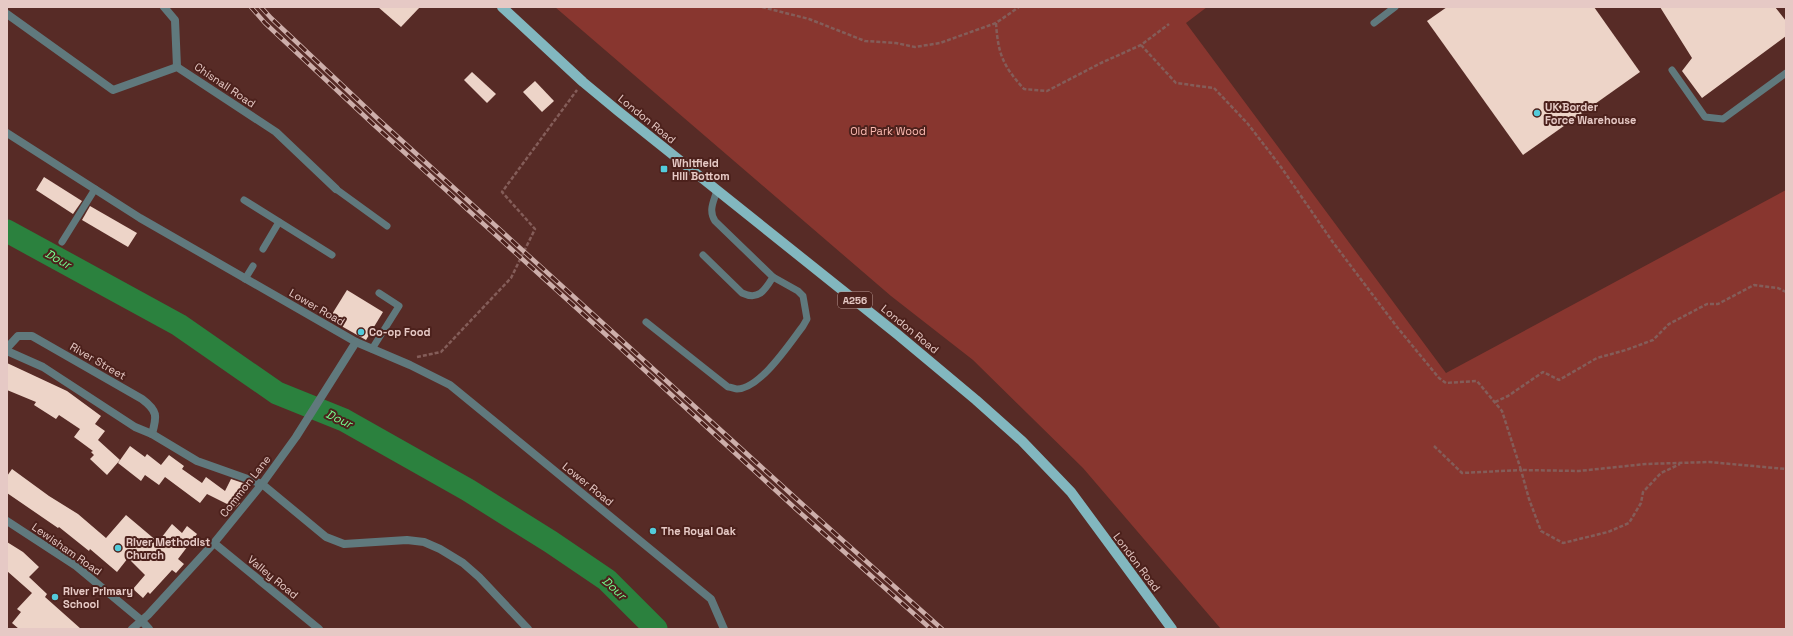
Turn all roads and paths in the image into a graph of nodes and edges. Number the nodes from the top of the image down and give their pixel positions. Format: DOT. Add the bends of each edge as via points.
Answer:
graph roads {
  1 [pos="164,7"];
  2 [pos="502,7"];
  3 [pos="762,7"];
  4 [pos="1019,7"];
  5 [pos="1395,7"];
  6 [pos="7,14"];
  7 [pos="996,23"];
  8 [pos="1374,23"];
  9 [pos="1169,24"];
  10 [pos="1141,45"];
  11 [pos="177,67"];
  12 [pos="1672,70"];
  13 [pos="1786,73"];
  14 [pos="583,82"];
  15 [pos="8,135"];
  16 [pos="95,189"];
  17 [pos="336,189"];
  18 [pos="717,190"];
  19 [pos="244,200"];
  20 [pos="279,222"];
  21 [pos="387,226"];
  22 [pos="62,242"];
  23 [pos="263,249"];
  24 [pos="332,255"];
  25 [pos="703,255"];
  26 [pos="253,266"];
  27 [pos="773,277"];
  28 [pos="246,279"];
  29 [pos="1786,292"];
  30 [pos="379,293"];
  31 [pos="646,322"];
  32 [pos="356,342"];
  33 [pos="7,349"];
  34 [pos="372,349"];
  35 [pos="410,365"];
  36 [pos="1495,402"];
  37 [pos="152,434"];
  38 [pos="1434,446"];
  39 [pos="1682,463"];
  40 [pos="1786,469"];
  41 [pos="1521,470"];
  42 [pos="262,484"];
  43 [pos="7,521"];
  44 [pos="214,543"];
  45 [pos="141,620"];
  46 [pos="132,629"];
  47 [pos="149,629"];
  48 [pos="319,629"];
  49 [pos="528,629"];
  50 [pos="724,629"];
  51 [pos="1172,629"];
  1 -- 11 [label="street" via="175,20"];
  2 -- 14 [label="main road, London Road / A256"];
  3 -- 7 [label="path" via="809,19 865,41 916,47 940,43"];
  4 -- 7 [label="path"];
  5 -- 8 [label="lane"];
  6 -- 11 [label="street, Chisnall Road" via="113,90"];
  7 -- 10 [label="path" via="997,44 1008,72 1024,89 1047,91 1101,62"];
  9 -- 10 [label="path"];
  10 -- 36 [label="path" via="1176,83 1214,88 1248,124 1392,321 1439,378 1446,383 1477,381"];
  11 -- 17 [label="street, Chisnall Road" via="276,132"];
  12 -- 13 [label="lane" via="1705,117 1723,119"];
  14 -- 18 [label="main road, London Road / A256"];
  14 -- 35 [label="path" via="502,192 535,229 511,278 441,352 419,356"];
  15 -- 16 [label="street, Lower Road"];
  16 -- 22 [label="lane"];
  16 -- 28 [label="street, Lower Road"];
  17 -- 21 [label="lane"];
  18 -- 27 [label="lane" via="711,215"];
  18 -- 51 [label="main road, London Road / A256" via="897,334 1022,441 1071,492"];
  19 -- 20 [label="lane"];
  20 -- 23 [label="lane"];
  20 -- 24 [label="lane"];
  25 -- 27 [label="lane" via="742,293 750,296 756,296 766,289"];
  26 -- 28 [label="lane"];
  27 -- 31 [label="lane" via="802,296 806,320 764,376 747,387 728,387"];
  28 -- 32 [label="street, Lower Road"];
  29 -- 36 [label="path" via="1778,288 1754,285 1718,304 1707,304 1669,324 1653,340 1597,358 1559,380 1543,372"];
  30 -- 34 [label="lane" via="399,306"];
  32 -- 34 [label="street, Lower Road"];
  32 -- 42 [label="street, Common Lane" via="296,437"];
  33 -- 37 [label="street, River Street" via="43,367 135,427"];
  33 -- 37 [label="street, River Street" via="18,336 32,336 142,399 152,406 157,417"];
  34 -- 35 [label="street, Lower Road"];
  35 -- 50 [label="street, Lower Road" via="450,385 711,598"];
  36 -- 41 [label="path" via="1502,411"];
  37 -- 42 [label="street, River Street" via="197,461"];
  38 -- 41 [label="path" via="1462,473"];
  39 -- 40 [label="path" via="1709,462"];
  39 -- 41 [label="path" via="1579,471"];
  39 -- 41 [label="path" via="1661,473 1643,492 1641,503 1629,523 1608,532 1563,543 1541,531"];
  42 -- 44 [label="street, Common Lane"];
  42 -- 49 [label="street" via="326,537 344,544 407,540 424,542 463,562"];
  43 -- 45 [label="street, Lewisham Road" via="76,566"];
  44 -- 45 [label="street, Common Lane"];
  44 -- 48 [label="street, Valley Road"];
  45 -- 46 [label="street, Common Lane"];
  45 -- 47 [label="street, Lewisham Road"];
}
